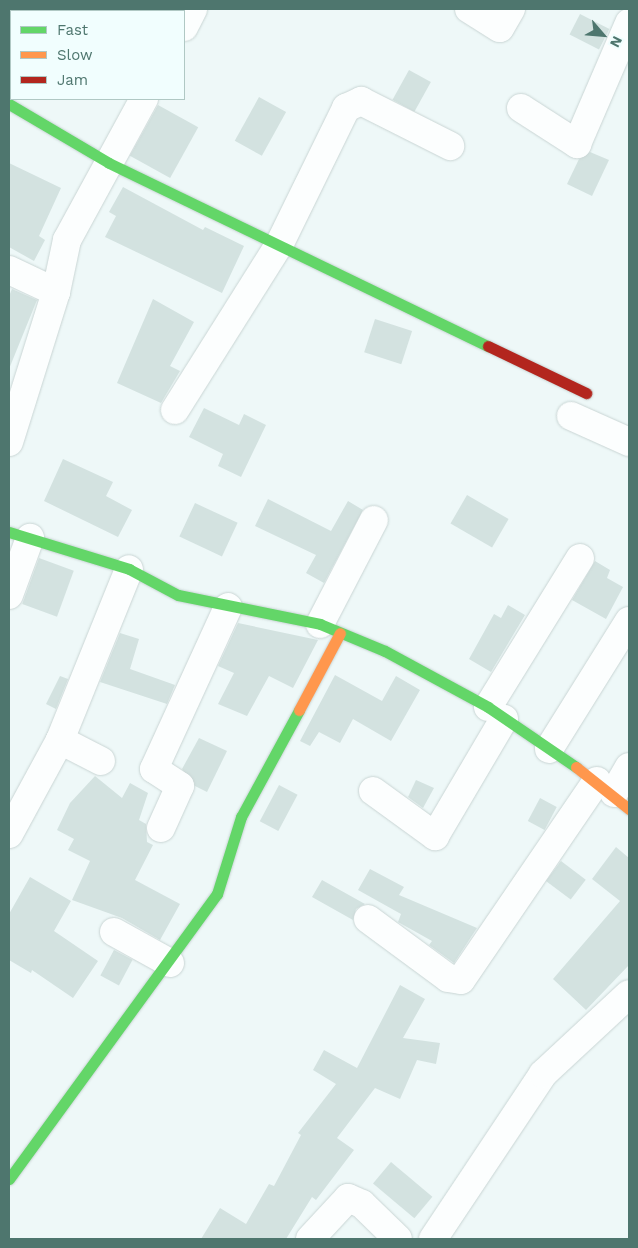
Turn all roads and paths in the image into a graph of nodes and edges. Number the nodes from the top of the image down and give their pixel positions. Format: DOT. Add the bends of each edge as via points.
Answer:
graph roads {
  1 [pos="469,9"];
  2 [pos="511,9"];
  3 [pos="629,23"];
  4 [pos="143,100"];
  5 [pos="9,104"];
  6 [pos="521,108"];
  7 [pos="450,146"];
  8 [pos="109,162"];
  9 [pos="279,245"];
  10 [pos="9,270"];
  11 [pos="56,292"];
  12 [pos="586,393"];
  13 [pos="175,410"];
  14 [pos="571,416"];
  15 [pos="9,442"];
  16 [pos="629,442"];
  17 [pos="374,520"];
  18 [pos="20,535"];
  19 [pos="580,558"];
  20 [pos="129,569"];
  21 [pos="9,595"];
  22 [pos="228,607"];
  23 [pos="629,621"];
  24 [pos="330,629"];
  25 [pos="496,713"];
  26 [pos="60,740"];
  27 [pos="549,748"];
  28 [pos="101,761"];
  29 [pos="629,767"];
  30 [pos="373,791"];
  31 [pos="613,794"];
  32 [pos="161,828"];
  33 [pos="9,834"];
  34 [pos="368,919"];
  35 [pos="114,932"];
  36 [pos="170,963"];
  37 [pos="629,994"];
  38 [pos="9,1179"];
  39 [pos="310,1239"];
  40 [pos="398,1239"];
  41 [pos="433,1239"];
  1 -- 2 [label="street" via="500,28"];
  3 -- 6 [label="street" via="577,144"];
  4 -- 8 [label="street"];
  5 -- 8 [label="street"];
  7 -- 9 [label="street" via="361,101 346,108"];
  8 -- 9 [label="street"];
  8 -- 11 [label="street" via="68,240"];
  9 -- 12 [label="street"];
  9 -- 13 [label="street"];
  10 -- 11 [label="street"];
  11 -- 15 [label="street"];
  14 -- 16 [label="street"];
  17 -- 24 [label="street"];
  18 -- 20 [label="street"];
  18 -- 21 [label="street"];
  19 -- 25 [label="street"];
  20 -- 22 [label="street" via="178,595"];
  20 -- 26 [label="street"];
  22 -- 24 [label="street"];
  22 -- 32 [label="street" via="154,769 180,786"];
  23 -- 27 [label="street"];
  24 -- 25 [label="street" via="386,651"];
  24 -- 36 [label="street" via="241,817 216,894"];
  25 -- 27 [label="street"];
  25 -- 30 [label="street" via="435,836"];
  26 -- 28 [label="street"];
  26 -- 33 [label="street"];
  27 -- 31 [label="street"];
  29 -- 31 [label="street"];
  31 -- 34 [label="street" via="461,980 448,978"];
  35 -- 36 [label="street"];
  36 -- 38 [label="street"];
  37 -- 41 [label="street" via="543,1074"];
  39 -- 40 [label="street" via="348,1198 362,1204"];
}
